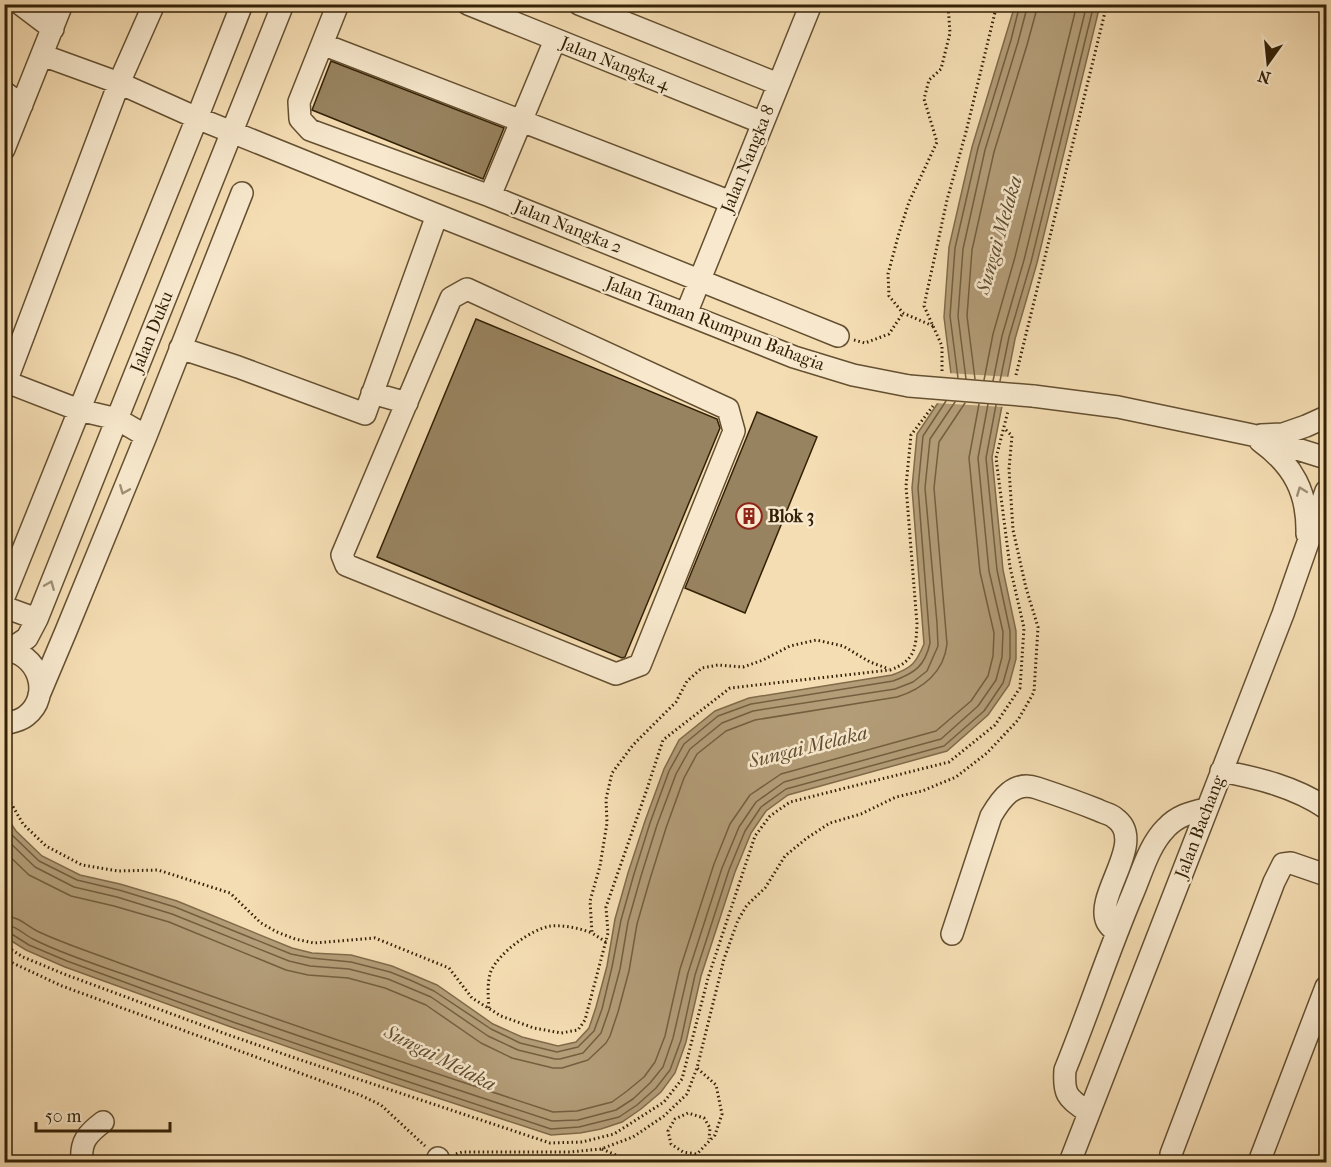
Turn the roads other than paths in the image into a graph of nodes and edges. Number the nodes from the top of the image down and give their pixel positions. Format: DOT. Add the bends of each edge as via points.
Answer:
graph roads {
  1 [pos="20,4"];
  2 [pos="62,4"];
  3 [pos="154,4"];
  4 [pos="242,4"];
  5 [pos="283,4"];
  6 [pos="338,4"];
  7 [pos="468,4"];
  8 [pos="579,4"];
  9 [pos="804,7"];
  10 [pos="507,11"];
  11 [pos="52,29"];
  12 [pos="555,40"];
  13 [pos="322,44"];
  14 [pos="42,55"];
  15 [pos="119,83"];
  16 [pos="778,84"];
  17 [pos="4,92"];
  18 [pos="22,105"];
  19 [pos="198,118"];
  20 [pos="521,121"];
  21 [pos="763,123"];
  22 [pos="232,132"];
  23 [pos="4,149"];
  24 [pos="242,193"];
  25 [pos="490,196"];
  26 [pos="731,202"];
  27 [pos="437,215"];
  28 [pos="700,280"];
  29 [pos="686,314"];
  30 [pos="838,336"];
  31 [pos="180,348"];
  32 [pos="5,381"];
  33 [pos="372,393"];
  34 [pos="407,403"];
  35 [pos="79,410"];
  36 [pos="365,414"];
  37 [pos="1326,417"];
  38 [pos="117,419"];
  39 [pos="398,424"];
  40 [pos="1252,435"];
  41 [pos="146,436"];
  42 [pos="1326,458"];
  43 [pos="1326,491"];
  44 [pos="1306,549"];
  45 [pos="4,597"];
  46 [pos="4,607"];
  47 [pos="36,619"];
  48 [pos="7,650"];
  49 [pos="39,695"];
  50 [pos="4,724"];
  51 [pos="1221,771"];
  52 [pos="1326,808"];
  53 [pos="1206,809"];
  54 [pos="1326,876"];
  55 [pos="1116,933"];
  56 [pos="952,934"];
  57 [pos="1326,987"];
  58 [pos="1089,1113"];
  59 [pos="103,1122"];
  60 [pos="82,1162"];
  61 [pos="1070,1162"];
  62 [pos="1172,1162"];
  63 [pos="1259,1162"];
  1 -- 11 [label="street"];
  2 -- 11 [label="street"];
  3 -- 15 [label="street"];
  4 -- 19 [label="street"];
  5 -- 22 [label="street, Jalan Duku"];
  6 -- 13 [label="street"];
  7 -- 10 [label="street, Jalan Nangka 4"];
  8 -- 16 [label="street"];
  9 -- 16 [label="street, Jalan Nangka 8"];
  10 -- 12 [label="street, Jalan Nangka 4"];
  11 -- 14 [label="street"];
  12 -- 20 [label="street"];
  12 -- 21 [label="street, Jalan Nangka 4"];
  13 -- 20 [label="street"];
  13 -- 25 [label="street, Jalan Nangka 2" via="299,102 300,119 310,130"];
  14 -- 15 [label="street, Jalan Taman Rumpun Bahagia"];
  14 -- 18 [label="street"];
  15 -- 19 [label="street, Jalan Taman Rumpun Bahagia"];
  15 -- 32 [label="street"];
  16 -- 21 [label="street, Jalan Nangka 8"];
  17 -- 18 [label="street"];
  18 -- 23 [label="street"];
  19 -- 22 [label="street, Jalan Taman Rumpun Bahagia"];
  19 -- 35 [label="street"];
  20 -- 25 [label="street"];
  20 -- 26 [label="street"];
  21 -- 26 [label="street, Jalan Nangka 8"];
  22 -- 27 [label="street, Jalan Taman Rumpun Bahagia"];
  22 -- 38 [label="street, Jalan Duku"];
  24 -- 31 [label="street"];
  25 -- 28 [label="street, Jalan Nangka 2"];
  26 -- 28 [label="street, Jalan Nangka 8"];
  27 -- 29 [label="street, Jalan Taman Rumpun Bahagia"];
  27 -- 33 [label="street"];
  28 -- 29 [label="street, Jalan Nangka 8"];
  28 -- 30 [label="street, Jalan Nangka 2"];
  29 -- 40 [label="street, Jalan Taman Rumpun Bahagia, bridge" via="794,357 853,375 909,386 1118,407"];
  31 -- 36 [label="street"];
  31 -- 41 [label="street"];
  32 -- 35 [label="street"];
  33 -- 34 [label="street"];
  33 -- 36 [label="street"];
  34 -- 39 [label="street"];
  34 -- 39 [label="street" via="451,298 467,289 728,408 734,430 640,665 616,674 346,565 342,555"];
  35 -- 38 [label="street"];
  35 -- 45 [label="street"];
  36 -- 39 [label="street"];
  37 -- 40 [label="street" via="1283,434"];
  38 -- 41 [label="street"];
  47 -- 38 [label="street, Jalan Duku, one-way"];
  40 -- 42 [label="street, Jalan Taman Rumpun Bahagia"];
  44 -- 40 [label="street, one-way" via="1305,501 1296,479 1285,463"];
  41 -- 49 [label="street, one-way"];
  43 -- 44 [label="street, Jalan Bachang"];
  44 -- 51 [label="street, Jalan Bachang"];
  46 -- 47 [label="street"];
  47 -- 48 [label="street, Jalan Duku" via="27,638"];
  48 -- 49 [label="street" via="20,653 30,662 41,683"];
  49 -- 50 [label="street" via="27,715"];
  51 -- 52 [label="street" via="1280,786"];
  51 -- 53 [label="street, Jalan Bachang"];
  53 -- 55 [label="street" via="1176,819 1153,845"];
  53 -- 58 [label="street, Jalan Bachang"];
  54 -- 62 [label="street" via="1300,865 1283,864 1171,1154"];
  55 -- 56 [label="street" via="1107,922 1105,906 1126,843 1125,830 1116,818 1030,786 1014,789 1000,800 991,816"];
  55 -- 58 [label="street" via="1065,1070 1064,1086 1071,1099"];
  57 -- 63 [label="street"];
  58 -- 61 [label="street, Jalan Bachang"];
  59 -- 60 [label="street" via="90,1131"];
}
